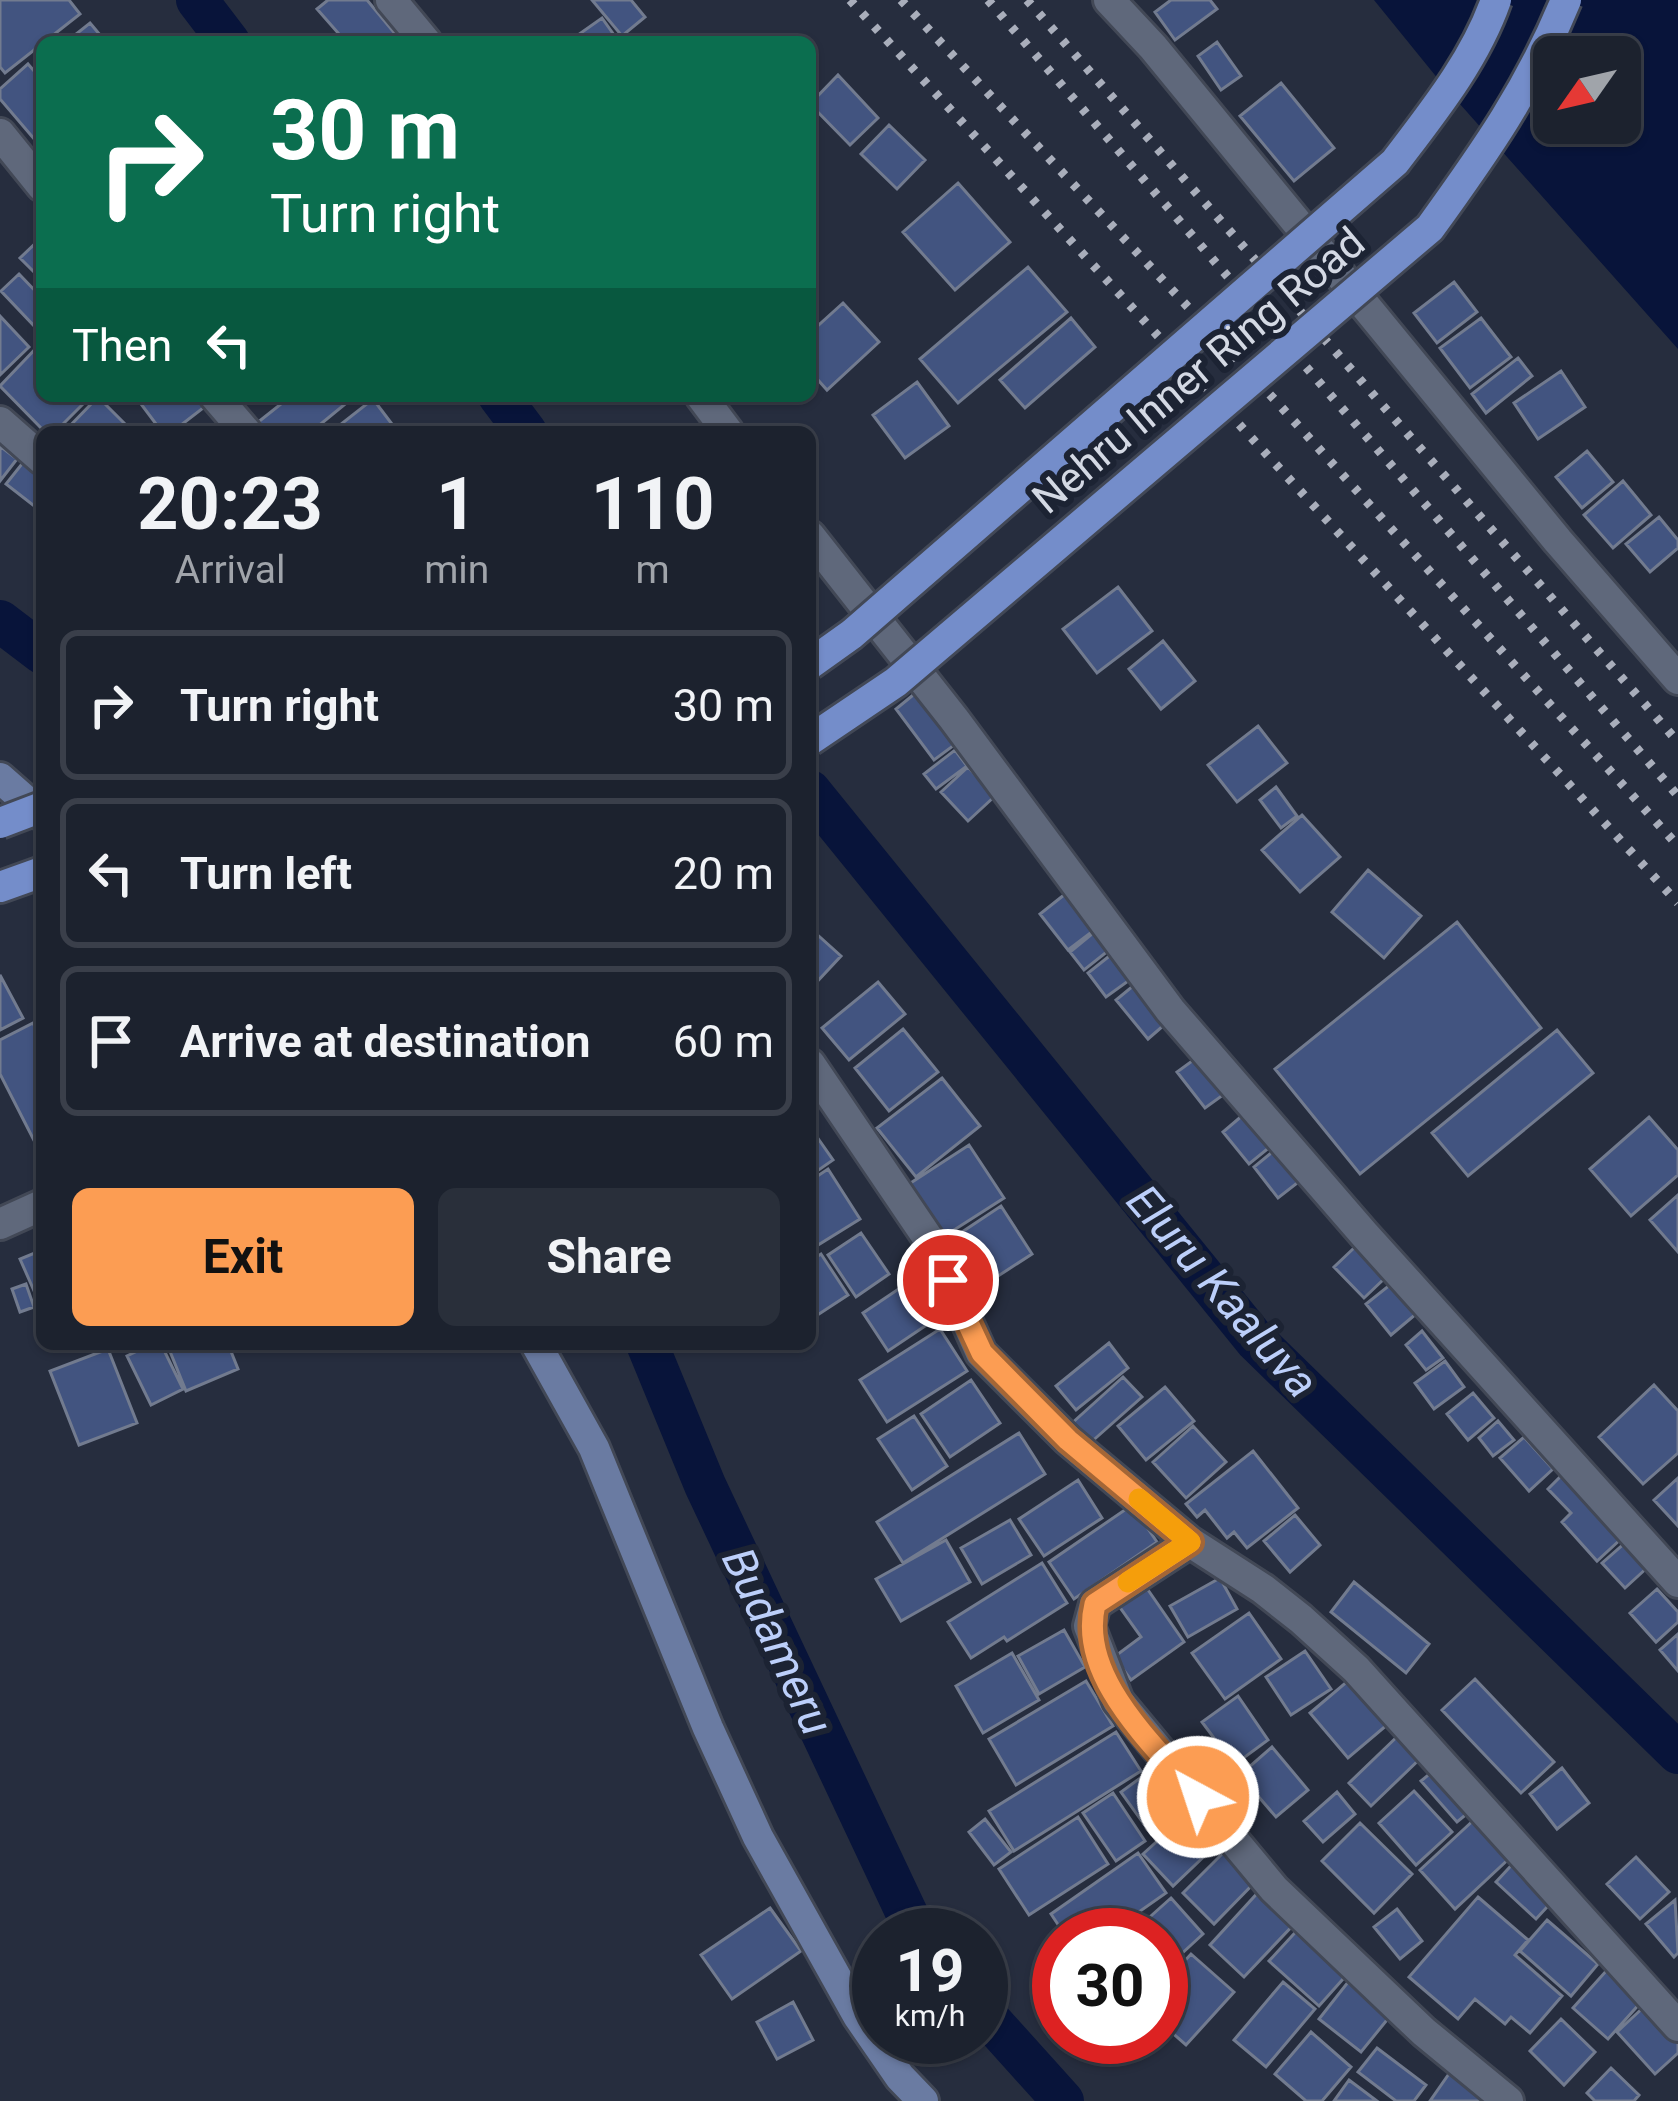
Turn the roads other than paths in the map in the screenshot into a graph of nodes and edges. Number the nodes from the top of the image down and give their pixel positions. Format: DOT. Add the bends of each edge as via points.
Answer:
graph roads {
  1 [pos="391,0"];
  2 [pos="1108,0"];
  3 [pos="1496,0"];
  4 [pos="1566,0"];
  5 [pos="421,36"];
  6 [pos="0,134"];
  7 [pos="36,179"];
  8 [pos="220,402"];
  9 [pos="0,422"];
  10 [pos="241,426"];
  11 [pos="36,454"];
  12 [pos="816,544"];
  13 [pos="816,660"];
  14 [pos="1678,680"];
  15 [pos="816,736"];
  16 [pos="0,778"];
  17 [pos="36,806"];
  18 [pos="36,813"];
  19 [pos="0,823"];
  20 [pos="36,874"];
  21 [pos="0,886"];
  22 [pos="816,1073"];
  23 [pos="36,1208"];
  24 [pos="0,1224"];
  25 [pos="539,1350"];
  26 [pos="1190,1542"];
  27 [pos="1678,1582"];
  28 [pos="1678,2026"];
  29 [pos="922,2101"];
  30 [pos="1508,2101"];
  1 -- 5 [label="street"];
  2 -- 14 [label="street"];
  3 -- 13 [label="main road, bridge" via="1436,108 1395,162"];
  4 -- 15 [label="main road, Nehru Inner Ring Road, bridge" via="1539,66 1430,229 896,682"];
  6 -- 7 [label="street"];
  8 -- 10 [label="street"];
  9 -- 11 [label="street"];
  12 -- 27 [label="street" via="1170,1010"];
  16 -- 17 [label="street"];
  18 -- 19 [label="main road, bridge"];
  20 -- 21 [label="main road"];
  22 -- 26 [label="street" via="932,1244 982,1353 1068,1440"];
  23 -- 24 [label="street"];
  25 -- 29 [label="street" via="594,1448 758,1838 858,2016"];
  26 -- 28 [label="street" via="1262,1588 1356,1669"];
  26 -- 30 [label="street" via="1095,1604 1089,1626 1118,1701 1274,1889"];
}
